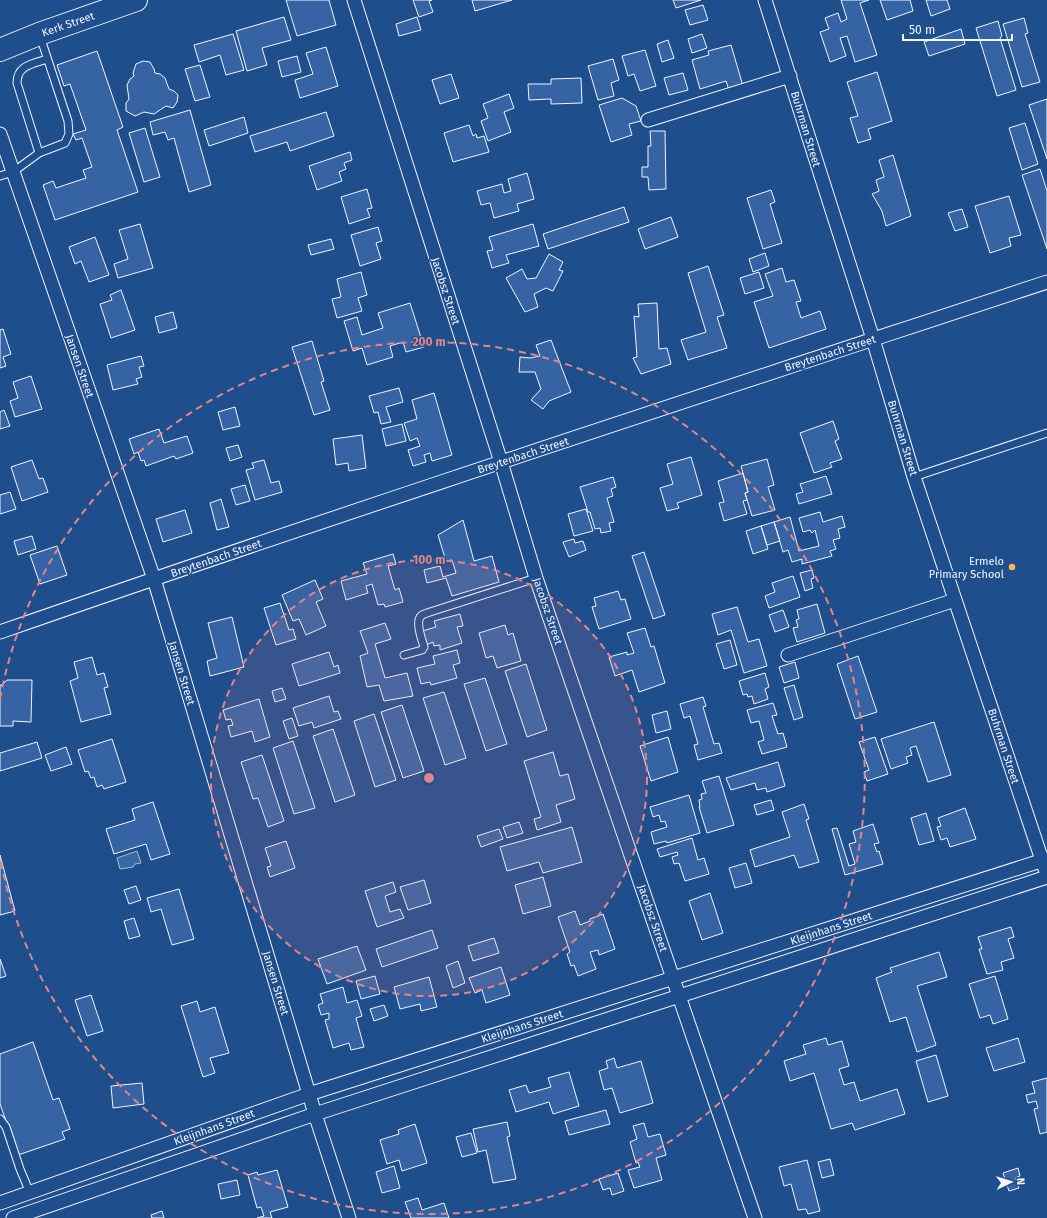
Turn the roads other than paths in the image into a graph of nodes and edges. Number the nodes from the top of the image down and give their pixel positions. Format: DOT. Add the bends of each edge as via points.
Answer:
graph roads {
  1 [pos="136,0"];
  2 [pos="354,0"];
  3 [pos="765,0"];
  4 [pos="39,34"];
  5 [pos="0,50"];
  6 [pos="47,59"];
  7 [pos="790,76"];
  8 [pos="648,120"];
  9 [pos="0,134"];
  10 [pos="39,153"];
  11 [pos="13,172"];
  12 [pos="0,176"];
  13 [pos="1047,282"];
  14 [pos="873,339"];
  15 [pos="1047,433"];
  16 [pos="501,462"];
  17 [pos="914,477"];
  18 [pos="536,578"];
  19 [pos="154,579"];
  20 [pos="956,600"];
  21 [pos="0,632"];
  22 [pos="404,655"];
  23 [pos="788,655"];
  24 [pos="1045,860"];
  25 [pos="1047,876"];
  26 [pos="673,978"];
  27 [pos="679,996"];
  28 [pos="309,1094"];
  29 [pos="315,1114"];
  30 [pos="0,1118"];
  31 [pos="30,1193"];
  32 [pos="0,1203"];
  33 [pos="14,1218"];
  34 [pos="349,1218"];
  35 [pos="755,1218"];
  1 -- 4 [label="highway, Kerk Street"];
  2 -- 16 [label="street, Jacobsz Street"];
  3 -- 7 [label="street, Buhrman Street"];
  4 -- 5 [label="highway, Kerk Street"];
  4 -- 6 [label="lane"];
  6 -- 10 [label="lane" via="68,121 69,134 65,143"];
  6 -- 10 [label="lane" via="23,68 17,78"];
  7 -- 8 [label="street"];
  7 -- 14 [label="street, Buhrman Street"];
  9 -- 11 [label="street, Jansen Street"];
  10 -- 11 [label="lane"];
  11 -- 12 [label="lane"];
  11 -- 19 [label="street, Jansen Street"];
  13 -- 14 [label="street, Breytenbach Street"];
  14 -- 16 [label="street, Breytenbach Street"];
  14 -- 17 [label="street, Buhrman Street"];
  15 -- 17 [label="lane"];
  16 -- 18 [label="street, Jacobsz Street"];
  16 -- 19 [label="street, Breytenbach Street"];
  17 -- 20 [label="street, Buhrman Street"];
  18 -- 22 [label="lane" via="421,616 419,627 424,647 422,650"];
  18 -- 26 [label="street, Jacobsz Street"];
  19 -- 21 [label="street, Breytenbach Street"];
  19 -- 28 [label="street, Jansen Street"];
  20 -- 23 [label="street"];
  20 -- 24 [label="street, Buhrman Street"];
  24 -- 25 [label="street, Buhrman Street"];
  24 -- 26 [label="street, Kleijnhans Street"];
  25 -- 27 [label="street, Kleijnhans Street"];
  26 -- 27 [label="street, Jacobsz Street"];
  26 -- 28 [label="street, Kleijnhans Street"];
  27 -- 29 [label="street, Kleijnhans Street"];
  27 -- 35 [label="street, Jacobsz Street"];
  28 -- 29 [label="street, Jansen Street"];
  28 -- 31 [label="street, Kleijnhans Street"];
  29 -- 33 [label="street, Kleijnhans Street"];
  29 -- 34 [label="street, Jansen Street"];
  30 -- 31 [label="lane" via="6,1127"];
  31 -- 32 [label="street, Kleijnhans Street"];
}
